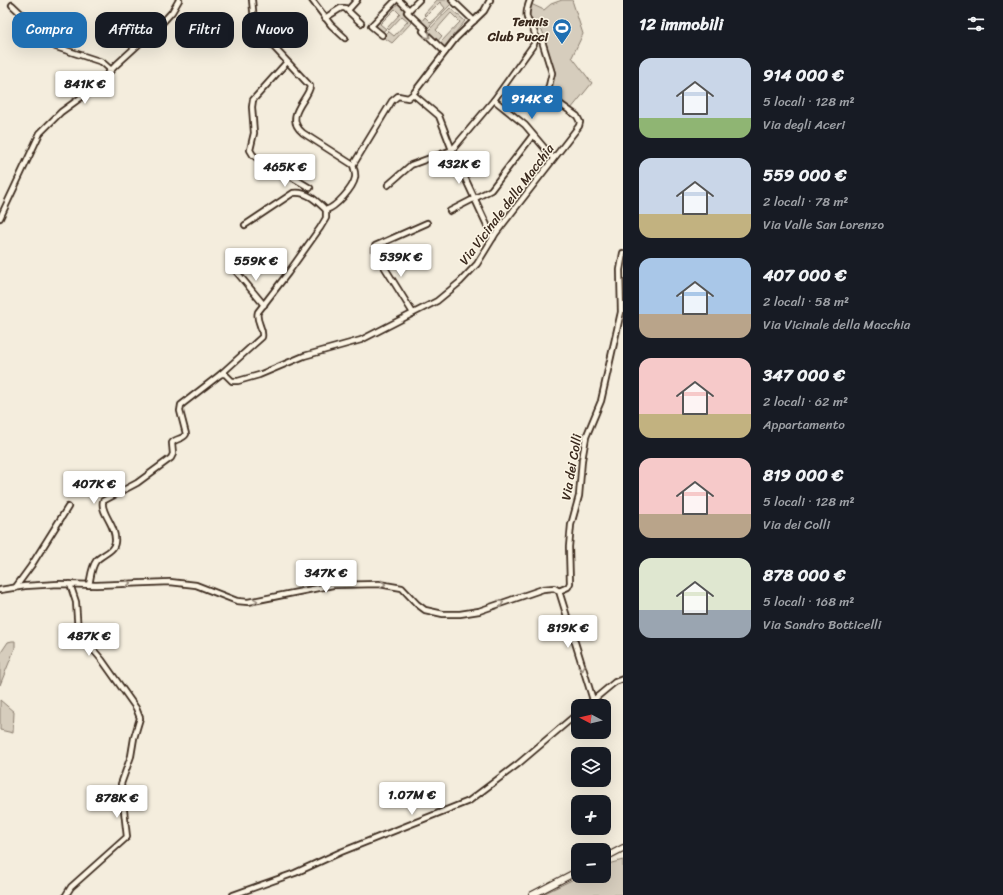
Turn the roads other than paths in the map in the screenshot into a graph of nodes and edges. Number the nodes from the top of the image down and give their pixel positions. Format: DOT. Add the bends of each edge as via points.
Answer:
graph roads {
  1 [pos="179,0"];
  2 [pos="252,0"];
  3 [pos="312,0"];
  4 [pos="357,0"];
  5 [pos="398,0"];
  6 [pos="419,0"];
  7 [pos="452,0"];
  8 [pos="490,0"];
  9 [pos="530,0"];
  10 [pos="12,5"];
  11 [pos="348,10"];
  12 [pos="410,10"];
  13 [pos="325,18"];
  14 [pos="474,20"];
  15 [pos="361,23"];
  16 [pos="382,35"];
  17 [pos="536,37"];
  18 [pos="345,38"];
  19 [pos="445,52"];
  20 [pos="287,62"];
  21 [pos="111,70"];
  22 [pos="413,94"];
  23 [pos="494,100"];
  24 [pos="533,135"];
  25 [pos="452,150"];
  26 [pos="553,158"];
  27 [pos="353,165"];
  28 [pos="388,185"];
  29 [pos="310,188"];
  30 [pos="475,199"];
  31 [pos="326,210"];
  32 [pos="450,211"];
  33 [pos="0,218"];
  34 [pos="426,223"];
  35 [pos="245,225"];
  36 [pos="493,238"];
  37 [pos="623,253"];
  38 [pos="235,270"];
  39 [pos="264,305"];
  40 [pos="412,314"];
  41 [pos="221,374"];
  42 [pos="68,507"];
  43 [pos="70,584"];
  44 [pos="89,585"];
  45 [pos="15,588"];
  46 [pos="0,590"];
  47 [pos="559,591"];
  48 [pos="623,679"];
  49 [pos="593,699"];
  50 [pos="594,699"];
  51 [pos="571,719"];
  52 [pos="623,848"];
  53 [pos="611,854"];
  54 [pos="571,875"];
  55 [pos="66,895"];
  56 [pos="233,895"];
  57 [pos="532,895"];
  1 -- 21 [label="street" via="163,22"];
  2 -- 20 [label="street" via="256,27"];
  3 -- 13 [label="street"];
  4 -- 11 [label="street"];
  5 -- 12 [label="street"];
  5 -- 16 [label="street" via="371,26"];
  6 -- 12 [label="street"];
  7 -- 14 [label="street"];
  8 -- 14 [label="street" via="484,11"];
  9 -- 17 [label="street" via="526,17"];
  10 -- 21 [label="street" via="56,48 102,62"];
  11 -- 13 [label="street" via="340,8"];
  11 -- 15 [label="street"];
  12 -- 19 [label="street, one-way" via="407,12"];
  13 -- 18 [label="street"];
  14 -- 19 [label="street"];
  17 -- 23 [label="street" via="533,46"];
  17 -- 26 [label="street, Via Vicinale della Macchia" via="542,41 552,73 549,96 579,120 578,128"];
  19 -- 22 [label="street"];
  20 -- 27 [label="street" via="310,87 298,107 298,128"];
  20 -- 29 [label="street" via="253,100 254,133 250,150 280,175 290,176"];
  21 -- 33 [label="street" via="39,135"];
  22 -- 25 [label="street" via="439,116"];
  22 -- 27 [label="street" via="408,98 398,96 392,101"];
  23 -- 24 [label="street" via="515,115"];
  23 -- 25 [label="street"];
  24 -- 26 [label="street"];
  24 -- 30 [label="street" via="494,187"];
  25 -- 28 [label="street" via="411,165"];
  25 -- 30 [label="street"];
  26 -- 36 [label="street, Via Vicinale della Macchia"];
  27 -- 31 [label="street" via="355,176 352,183 335,206"];
  30 -- 32 [label="street"];
  30 -- 36 [label="street"];
  31 -- 35 [label="street" via="314,199 293,193"];
  31 -- 39 [label="street" via="326,218 320,228"];
  34 -- 40 [label="street" via="374,246 375,252"];
  36 -- 40 [label="street, Via Vicinale della Macchia" via="460,282 433,304"];
  37 -- 47 [label="street, Via dei Colli" via="620,270 621,312 600,401 586,437 579,496 571,525 570,583 568,588"];
  38 -- 39 [label="street"];
  39 -- 41 [label="street" via="257,316 263,332 262,337"];
  40 -- 41 [label="street, Via Vicinale della Macchia" via="364,339 304,356 259,375 235,382"];
  41 -- 44 [label="street" via="180,406 186,434 172,443 173,454 170,458 137,483 103,501 102,507 112,524 116,541 113,548 95,564"];
  42 -- 45 [label="street"];
  43 -- 44 [label="street"];
  43 -- 45 [label="street"];
  43 -- 55 [label="street" via="76,602 78,632 102,660 136,708 140,718 121,784 126,838 71,886"];
  44 -- 47 [label="street, one-way" via="177,582 248,602 333,585 378,584 401,587 425,610 449,614 479,611 545,589 554,588"];
  45 -- 46 [label="street"];
  47 -- 49 [label="street, one-way"];
  48 -- 50 [label="street" via="615,682"];
  51 -- 56 [label="street" via="469,801 295,873"];
  52 -- 53 [label="main road"];
  54 -- 57 [label="main road"];
}
